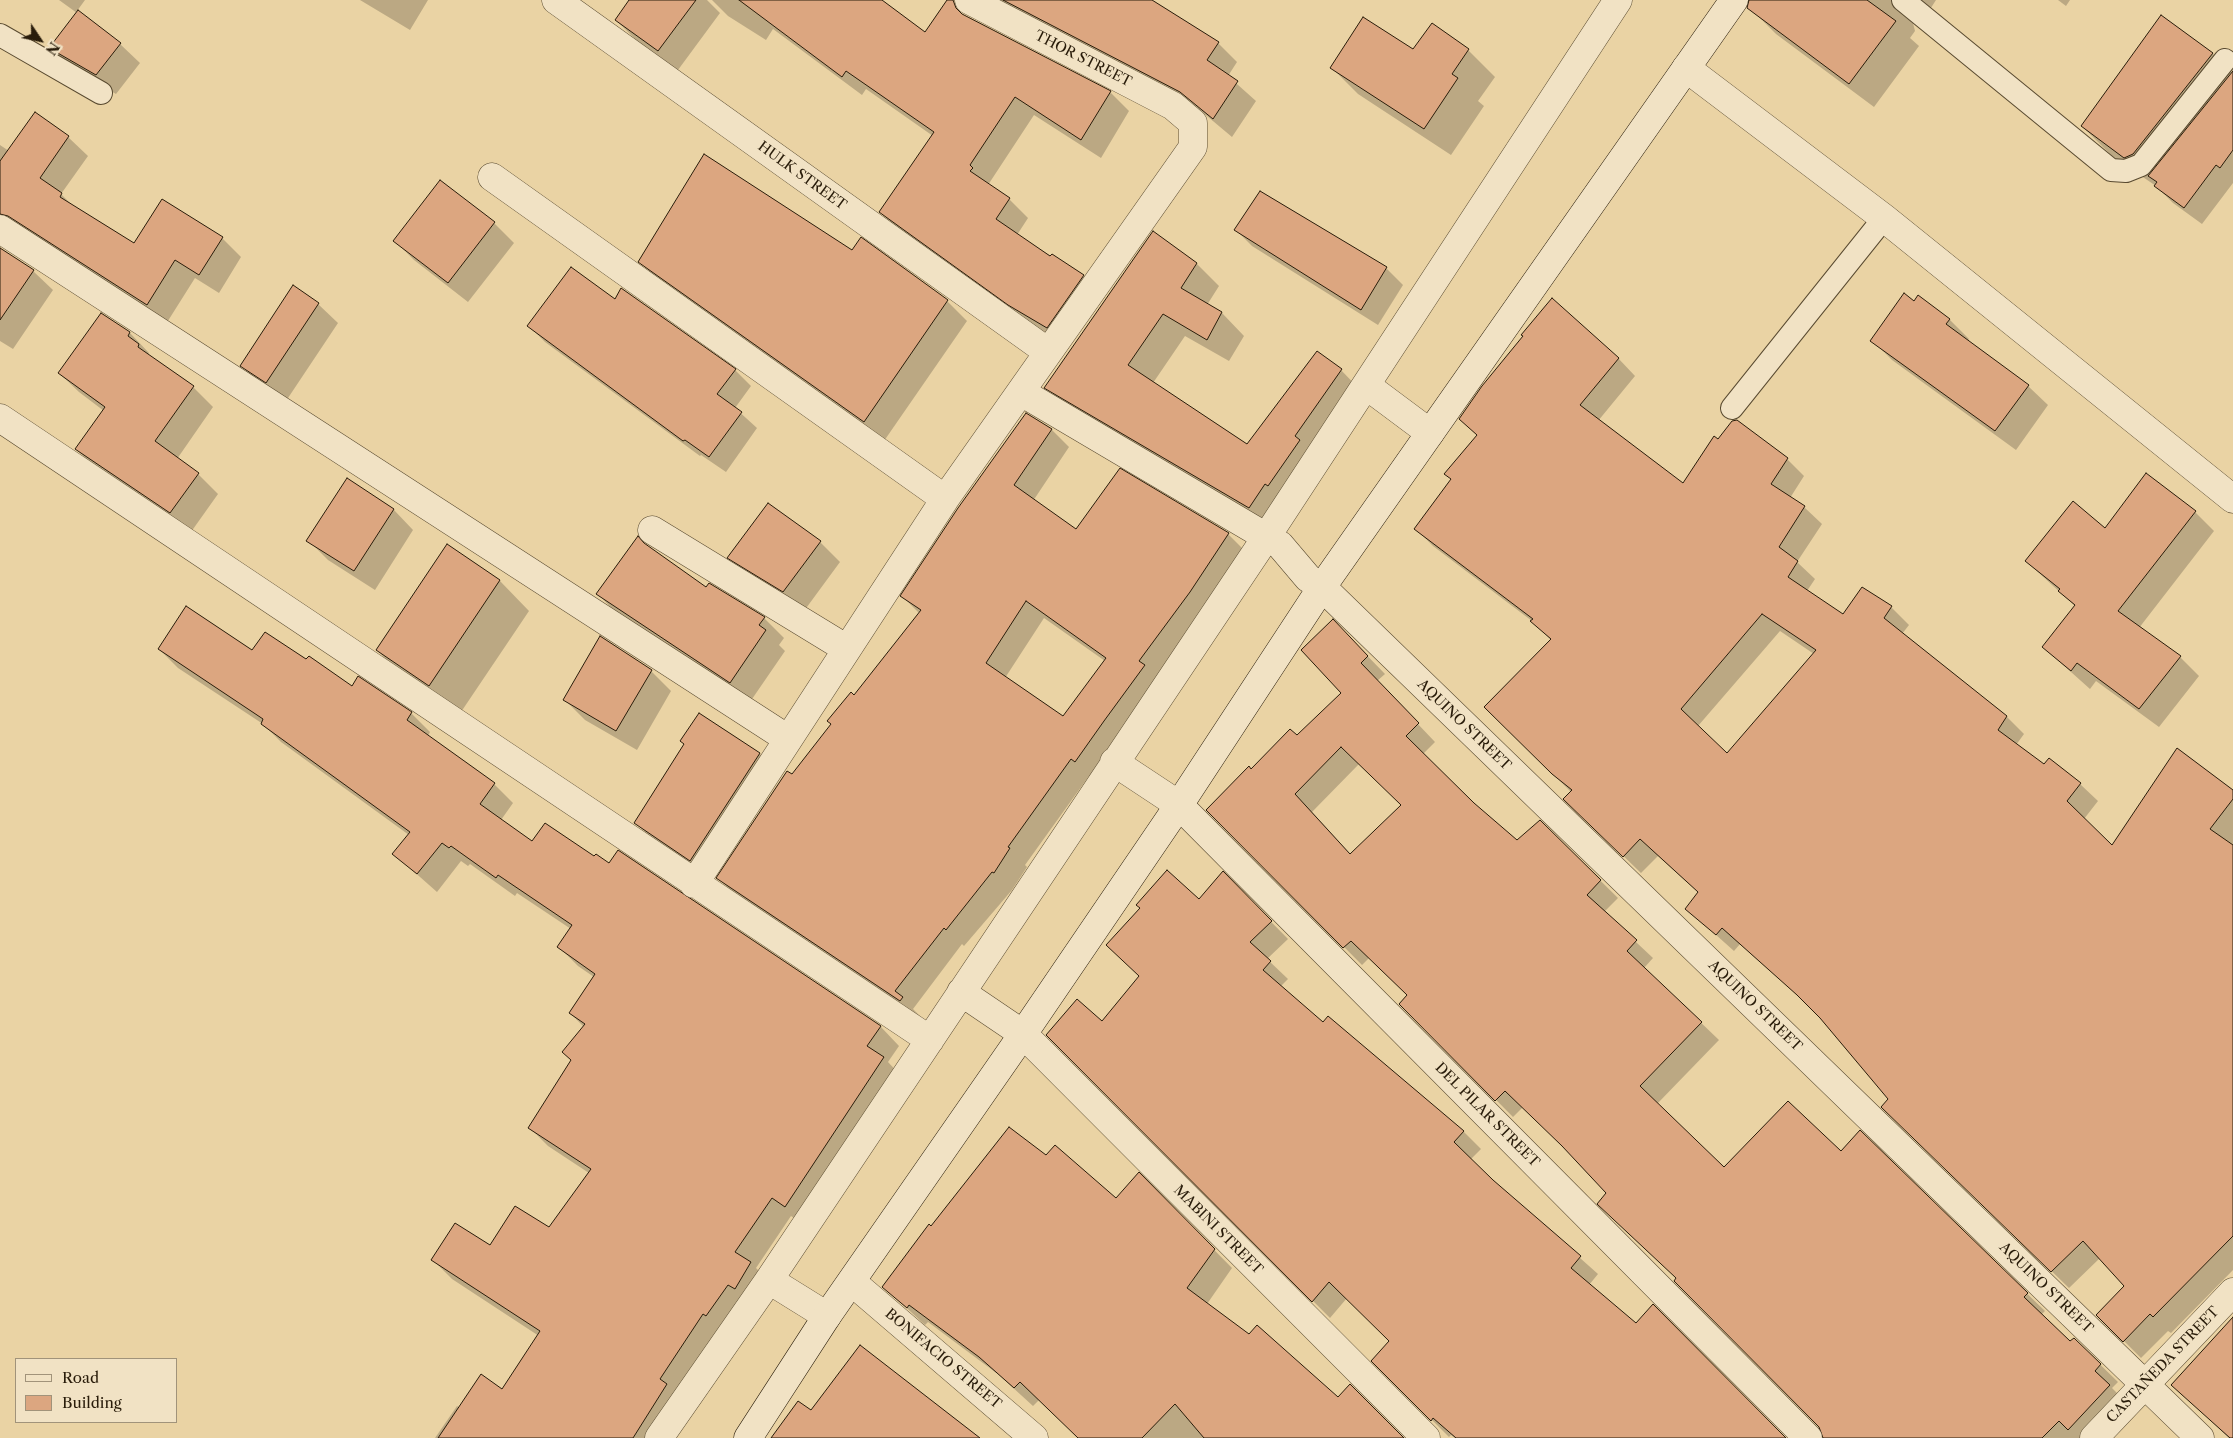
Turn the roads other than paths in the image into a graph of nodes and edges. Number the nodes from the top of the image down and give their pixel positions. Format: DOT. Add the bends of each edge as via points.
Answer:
graph roads {
  1 [pos="556,0"];
  2 [pos="969,0"];
  3 [pos="1734,0"];
  4 [pos="1903,0"];
  5 [pos="1613,2"];
  6 [pos="0,35"];
  7 [pos="2225,60"];
  8 [pos="1686,68"];
  9 [pos="101,93"];
  10 [pos="492,177"];
  11 [pos="1884,218"];
  12 [pos="0,229"];
  13 [pos="1048,352"];
  14 [pos="1373,391"];
  15 [pos="1021,392"];
  16 [pos="1732,408"];
  17 [pos="0,418"];
  18 [pos="1424,429"];
  19 [pos="946,499"];
  20 [pos="2233,499"];
  21 [pos="652,530"];
  22 [pos="1273,541"];
  23 [pos="1315,582"];
  24 [pos="847,649"];
  25 [pos="788,738"];
  26 [pos="1120,765"];
  27 [pos="1171,799"];
  28 [pos="694,884"];
  29 [pos="966,996"];
  30 [pos="1016,1029"];
  31 [pos="930,1040"];
  32 [pos="852,1282"];
  33 [pos="773,1283"];
  34 [pos="2233,1292"];
  35 [pos="819,1311"];
  36 [pos="2144,1383"];
  37 [pos="658,1438"];
  38 [pos="748,1438"];
  39 [pos="1034,1438"];
  40 [pos="1426,1438"];
  41 [pos="1808,1438"];
  42 [pos="2094,1438"];
  43 [pos="2200,1438"];
  1 -- 13 [label="street, HULK STREET"];
  2 -- 13 [label="street, THOR STREET" via="1173,106 1193,123 1193,147"];
  3 -- 8 [label="street"];
  4 -- 7 [label="lane" via="2111,170 2126,171 2141,165"];
  5 -- 14 [label="street"];
  6 -- 9 [label="lane"];
  8 -- 11 [label="street"];
  8 -- 18 [label="street"];
  10 -- 19 [label="street"];
  11 -- 16 [label="lane"];
  11 -- 20 [label="street"];
  12 -- 25 [label="street"];
  13 -- 15 [label="street"];
  14 -- 18 [label="street"];
  14 -- 22 [label="street"];
  15 -- 19 [label="street"];
  15 -- 22 [label="street"];
  17 -- 28 [label="street"];
  18 -- 23 [label="street"];
  19 -- 24 [label="street"];
  21 -- 24 [label="street"];
  22 -- 23 [label="street, AQUINO STREET"];
  22 -- 26 [label="street"];
  23 -- 27 [label="street"];
  23 -- 36 [label="street, AQUINO STREET"];
  24 -- 25 [label="street"];
  25 -- 28 [label="street"];
  26 -- 27 [label="street, DEL PILAR STREET"];
  26 -- 29 [label="street"];
  27 -- 30 [label="street"];
  27 -- 41 [label="street, DEL PILAR STREET"];
  28 -- 31 [label="street"];
  29 -- 30 [label="street, MABINI STREET"];
  29 -- 31 [label="street"];
  30 -- 32 [label="street"];
  30 -- 40 [label="street, MABINI STREET"];
  31 -- 33 [label="street"];
  32 -- 35 [label="street"];
  32 -- 39 [label="street, BONIFACIO STREET"];
  33 -- 35 [label="street"];
  33 -- 37 [label="street"];
  34 -- 36 [label="street, CASTAÑEDA STREET"];
  35 -- 38 [label="street"];
  36 -- 42 [label="street, CASTAÑEDA STREET"];
  36 -- 43 [label="street, AQUINO STREET"];
}
